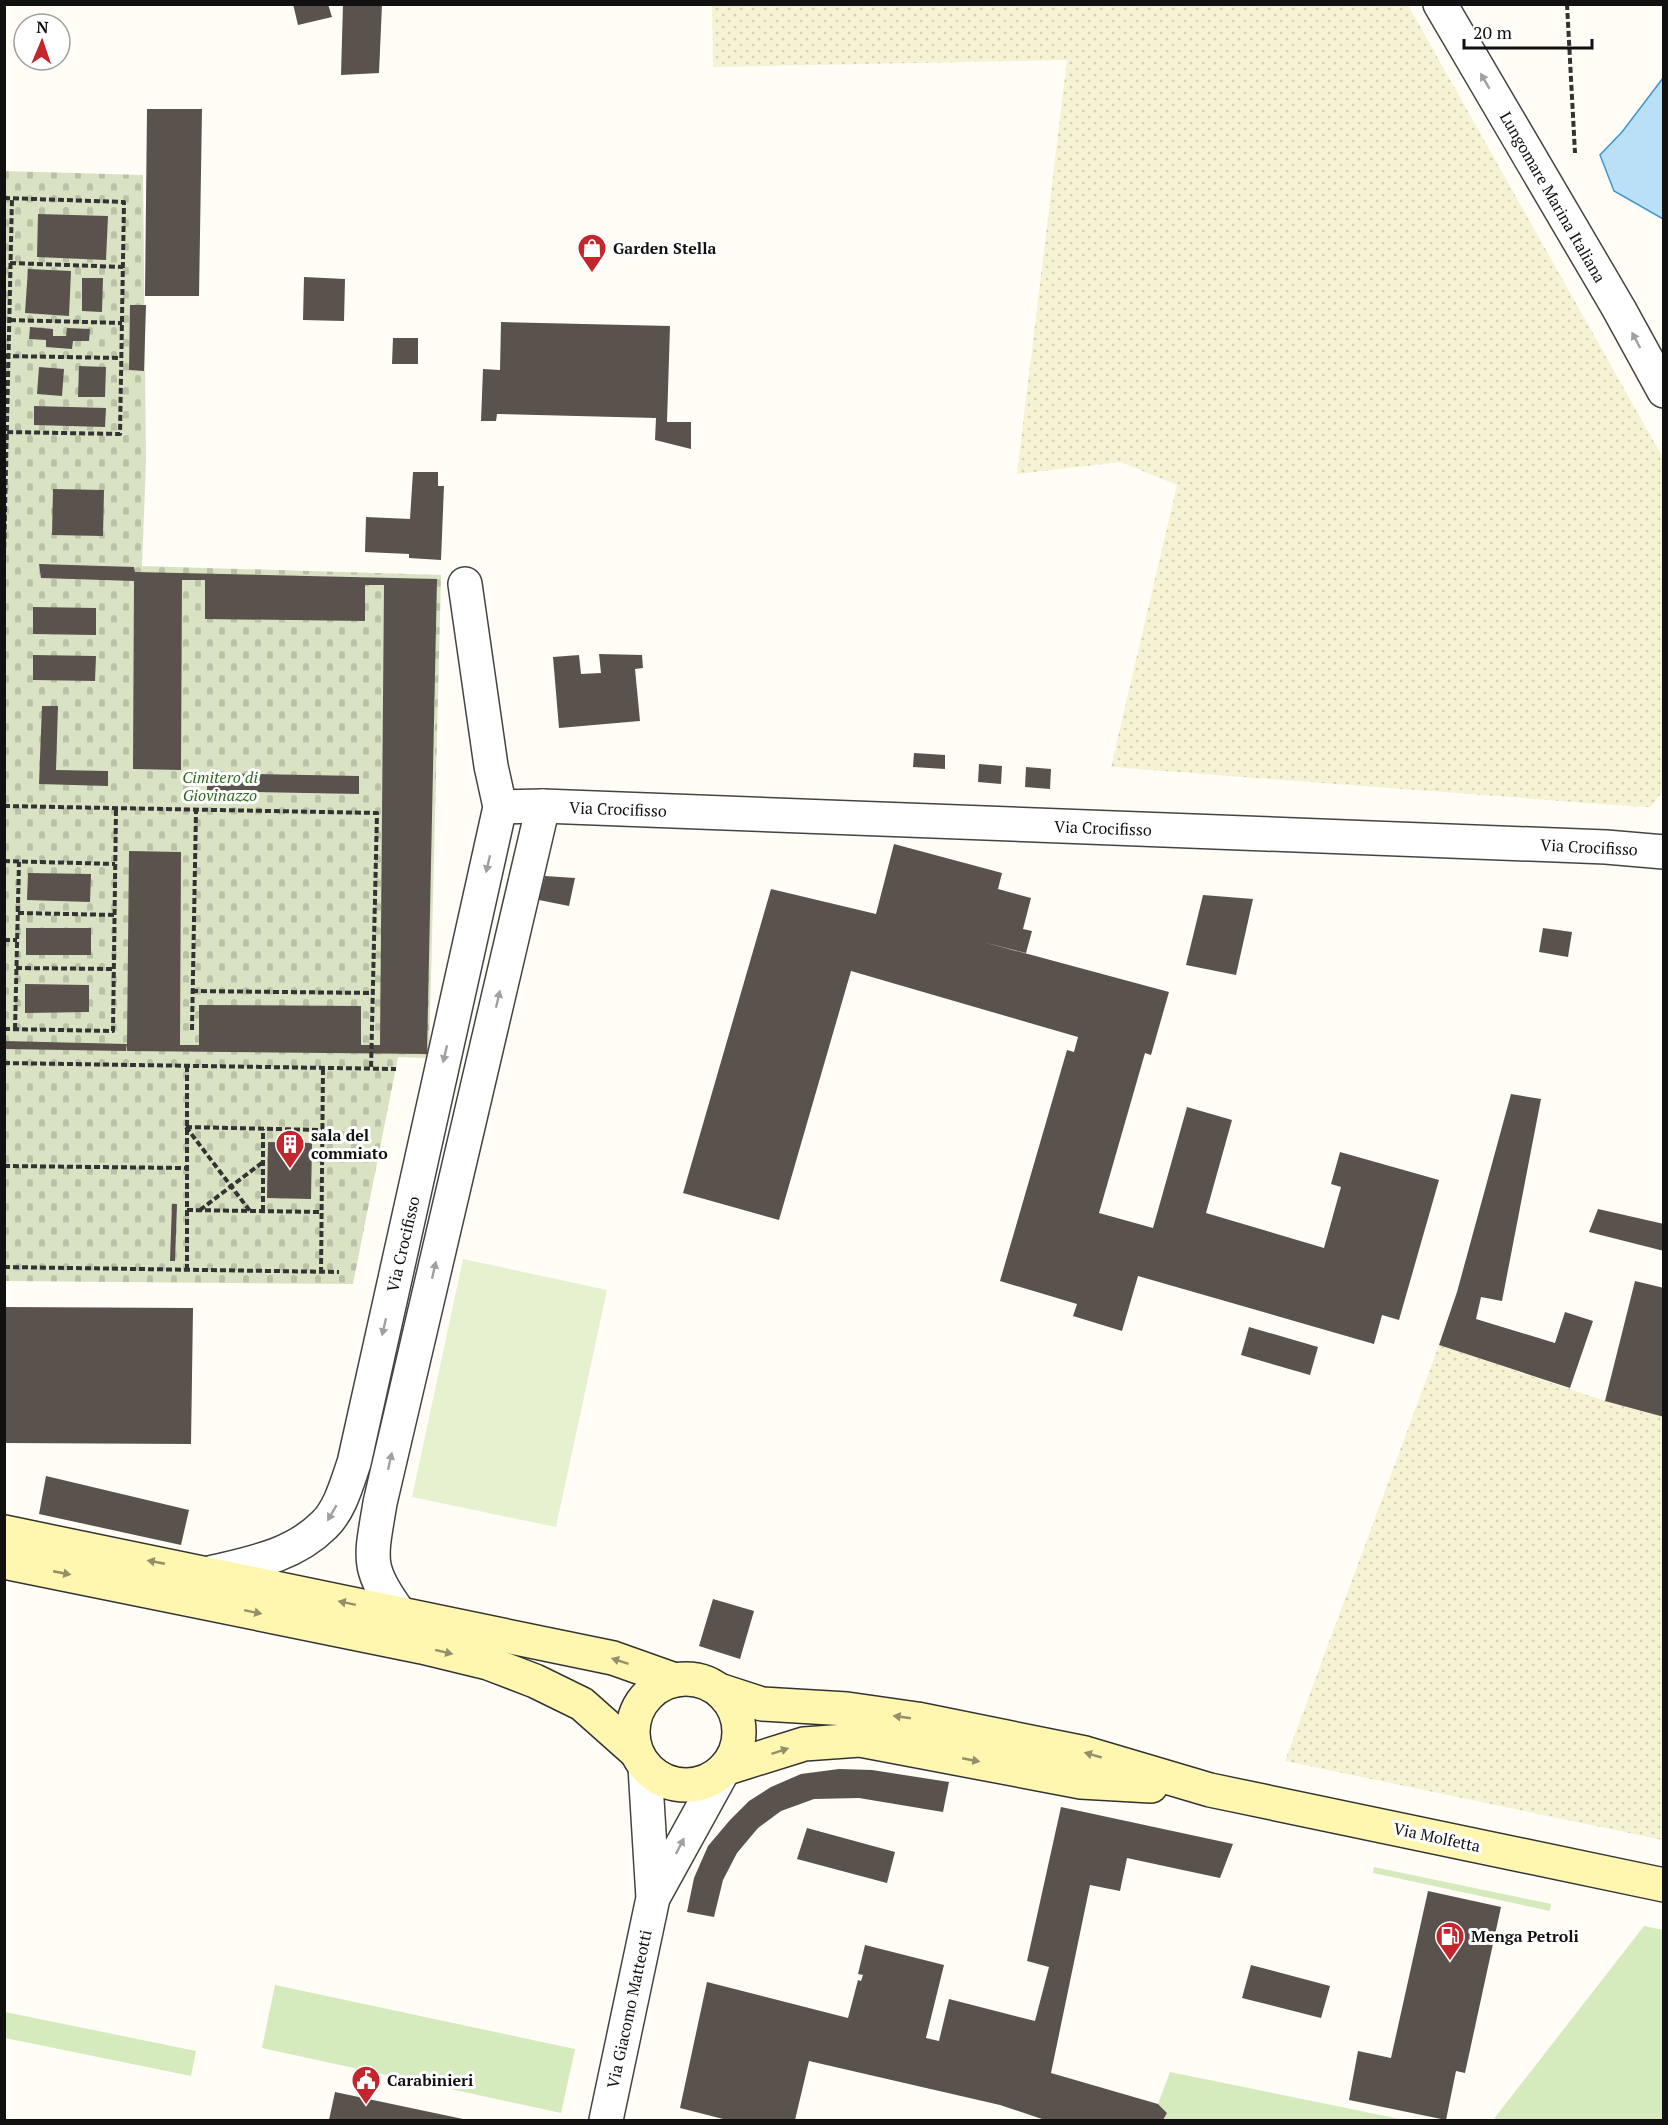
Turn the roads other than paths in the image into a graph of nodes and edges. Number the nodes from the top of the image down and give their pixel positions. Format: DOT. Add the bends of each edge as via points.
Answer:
graph roads {
  1 [pos="1440,4"];
  2 [pos="1664,391"];
  3 [pos="465,584"];
  4 [pos="543,806"];
  5 [pos="501,807"];
  6 [pos="1664,852"];
  7 [pos="4,1532"];
  8 [pos="4,1562"];
  9 [pos="210,1573"];
  10 [pos="400,1614"];
  11 [pos="675,1680"];
  12 [pos="718,1690"];
  13 [pos="641,1759"];
  14 [pos="724,1769"];
  15 [pos="1210,1790"];
  16 [pos="1664,1885"];
  17 [pos="653,1898"];
  18 [pos="606,2121"];
  2 -- 1 [label="street, Lungomare Marina Italiana, one-way"];
  3 -- 5 [label="street" via="491,766"];
  4 -- 5 [label="street, Via Crocifisso"];
  4 -- 6 [label="street, Via Crocifisso"];
  10 -- 4 [label="street, one-way" via="379,1586 371,1556 378,1514"];
  5 -- 9 [label="street, Via Crocifisso, one-way" via="354,1463 343,1495 326,1524 297,1547"];
  9 -- 7 [label="main road, one-way"];
  8 -- 13 [label="main road, one-way" via="488,1663 582,1704"];
  10 -- 9 [label="main road, one-way"];
  11 -- 10 [label="main road, one-way" via="613,1658"];
  11 -- 12 [label="main road" via="698,1680"];
  11 -- 13 [label="main road" via="644,1699 635,1716 632,1733"];
  12 -- 14 [label="main road" via="731,1704 738,1722 738,1741"];
  15 -- 12 [label="main road, one-way" via="1074,1750 917,1719 847,1709 762,1704"];
  13 -- 14 [label="main road" via="659,1778 675,1784 693,1785 710,1780"];
  13 -- 17 [label="street, Via Giacomo Matteotti"];
  14 -- 15 [label="main road, one-way" via="804,1744 860,1740 1082,1782"];
  17 -- 14 [label="street, Via Giacomo Matteotti, one-way"];
  15 -- 16 [label="main road, Via Molfetta"];
  17 -- 18 [label="street, Via Giacomo Matteotti"];
}
